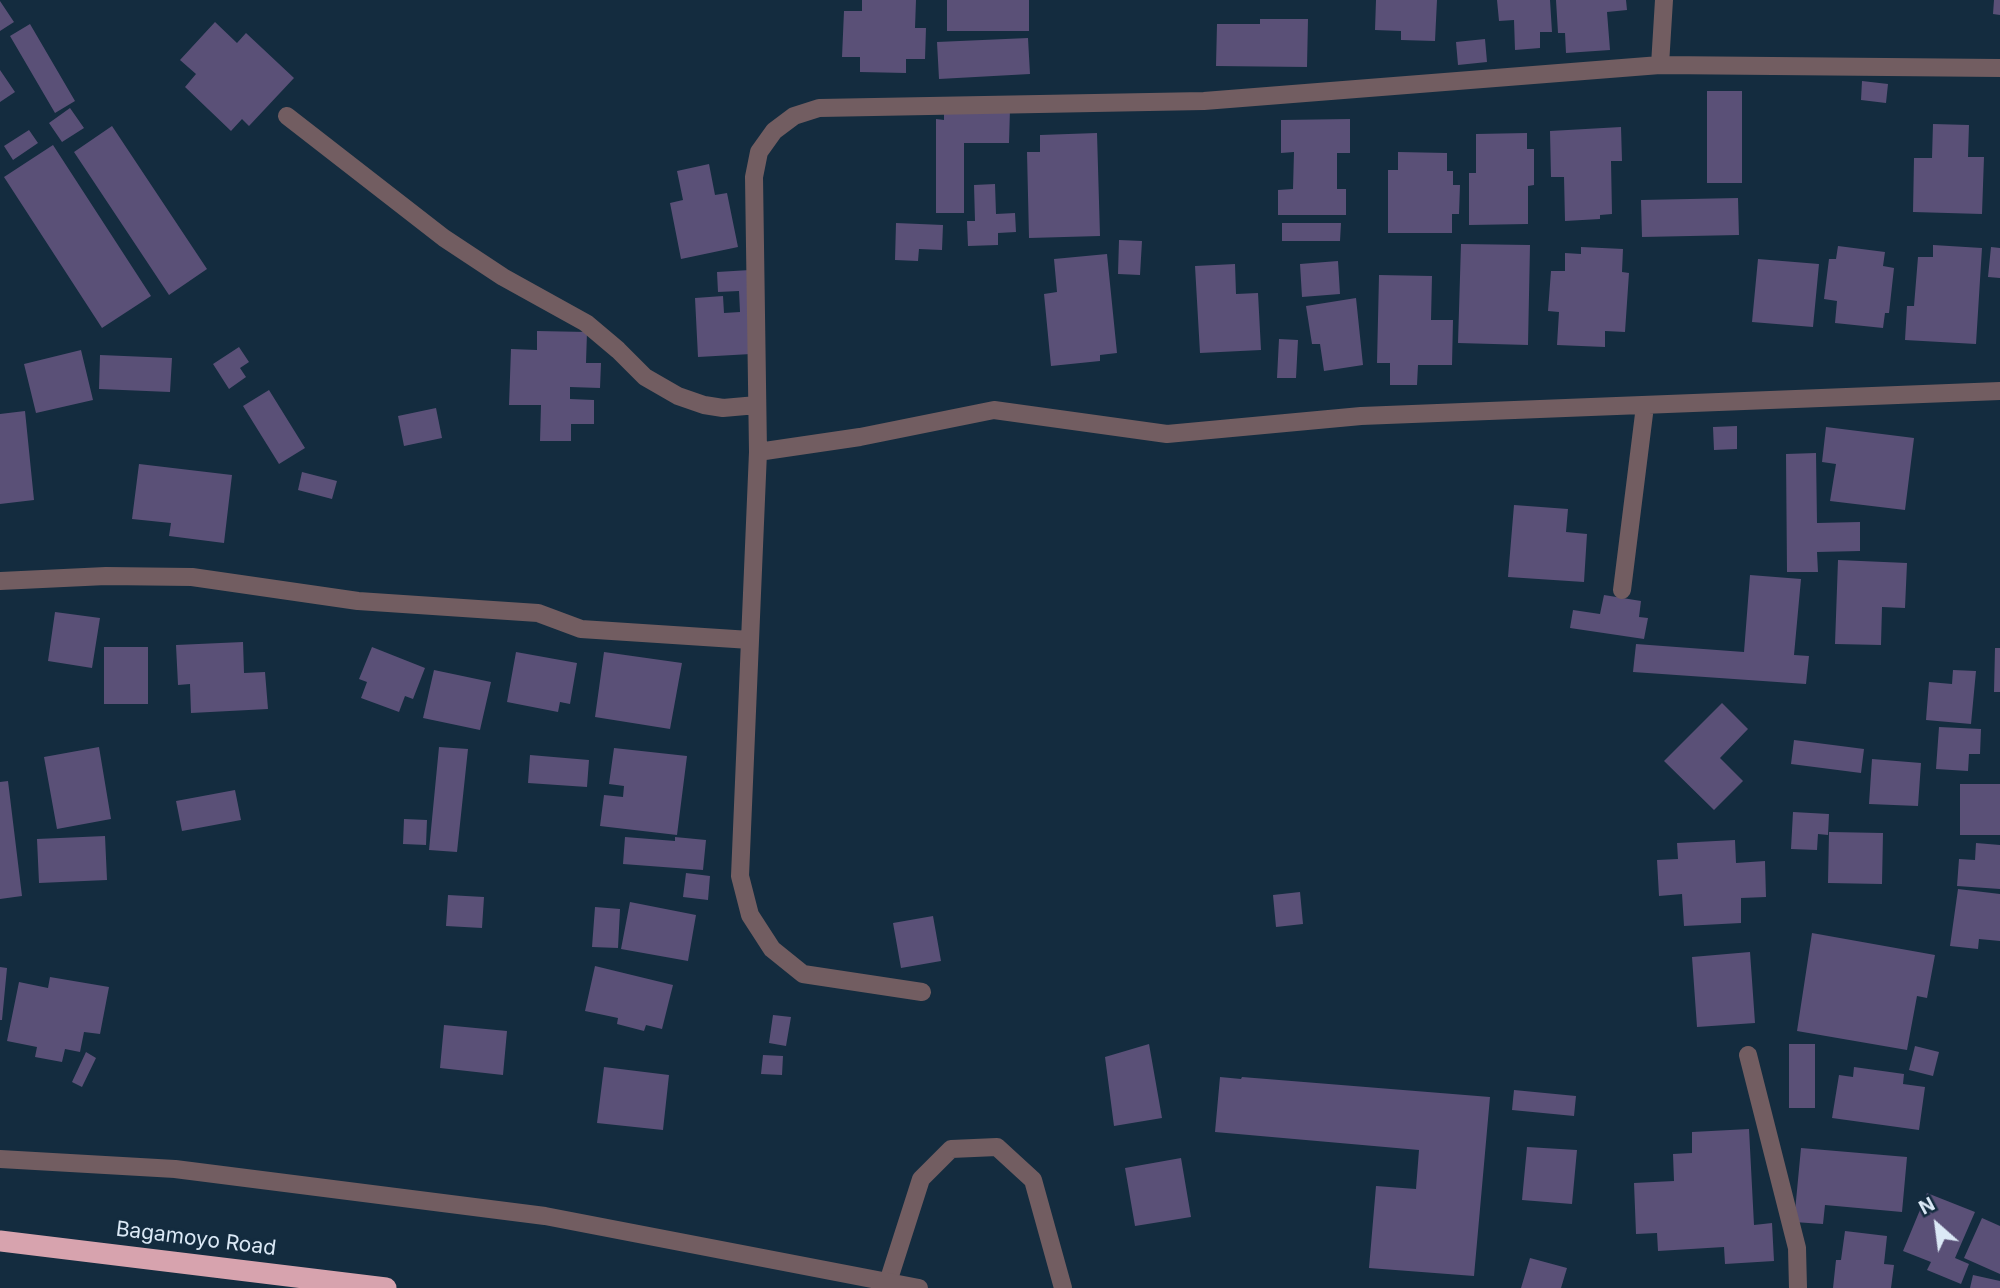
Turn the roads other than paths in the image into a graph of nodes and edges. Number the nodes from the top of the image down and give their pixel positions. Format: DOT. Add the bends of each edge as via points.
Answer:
graph roads {
  1 [pos="1664,0"];
  2 [pos="1660,65"];
  3 [pos="2000,68"];
  4 [pos="287,117"];
  5 [pos="2000,391"];
  6 [pos="757,405"];
  7 [pos="1645,406"];
  8 [pos="758,452"];
  9 [pos="0,581"];
  10 [pos="1622,590"];
  11 [pos="750,640"];
  12 [pos="922,992"];
  13 [pos="1748,1055"];
  14 [pos="0,1159"];
  15 [pos="0,1241"];
  16 [pos="888,1282"];
  17 [pos="386,1288"];
  18 [pos="919,1288"];
  19 [pos="1063,1288"];
  20 [pos="1798,1288"];
  1 -- 2 [label="street"];
  2 -- 3 [label="street"];
  2 -- 6 [label="street" via="1204,102 819,108 794,116 774,131 760,152 754,177"];
  4 -- 6 [label="street" via="444,237 503,277 586,323 645,377 704,405"];
  5 -- 7 [label="street"];
  6 -- 8 [label="street"];
  7 -- 8 [label="street" via="1361,416 1167,434 994,410"];
  7 -- 10 [label="street"];
  8 -- 11 [label="street"];
  9 -- 11 [label="street" via="192,577 358,601 538,613 581,629"];
  11 -- 12 [label="street" via="740,876 750,915 772,949 803,974"];
  13 -- 20 [label="street" via="1797,1248"];
  14 -- 16 [label="street" via="175,1169 545,1216"];
  15 -- 17 [label="highway, Bagamoyo Road"];
  16 -- 18 [label="street"];
  16 -- 19 [label="street" via="921,1179 951,1149 997,1147 1032,1181"];
}
